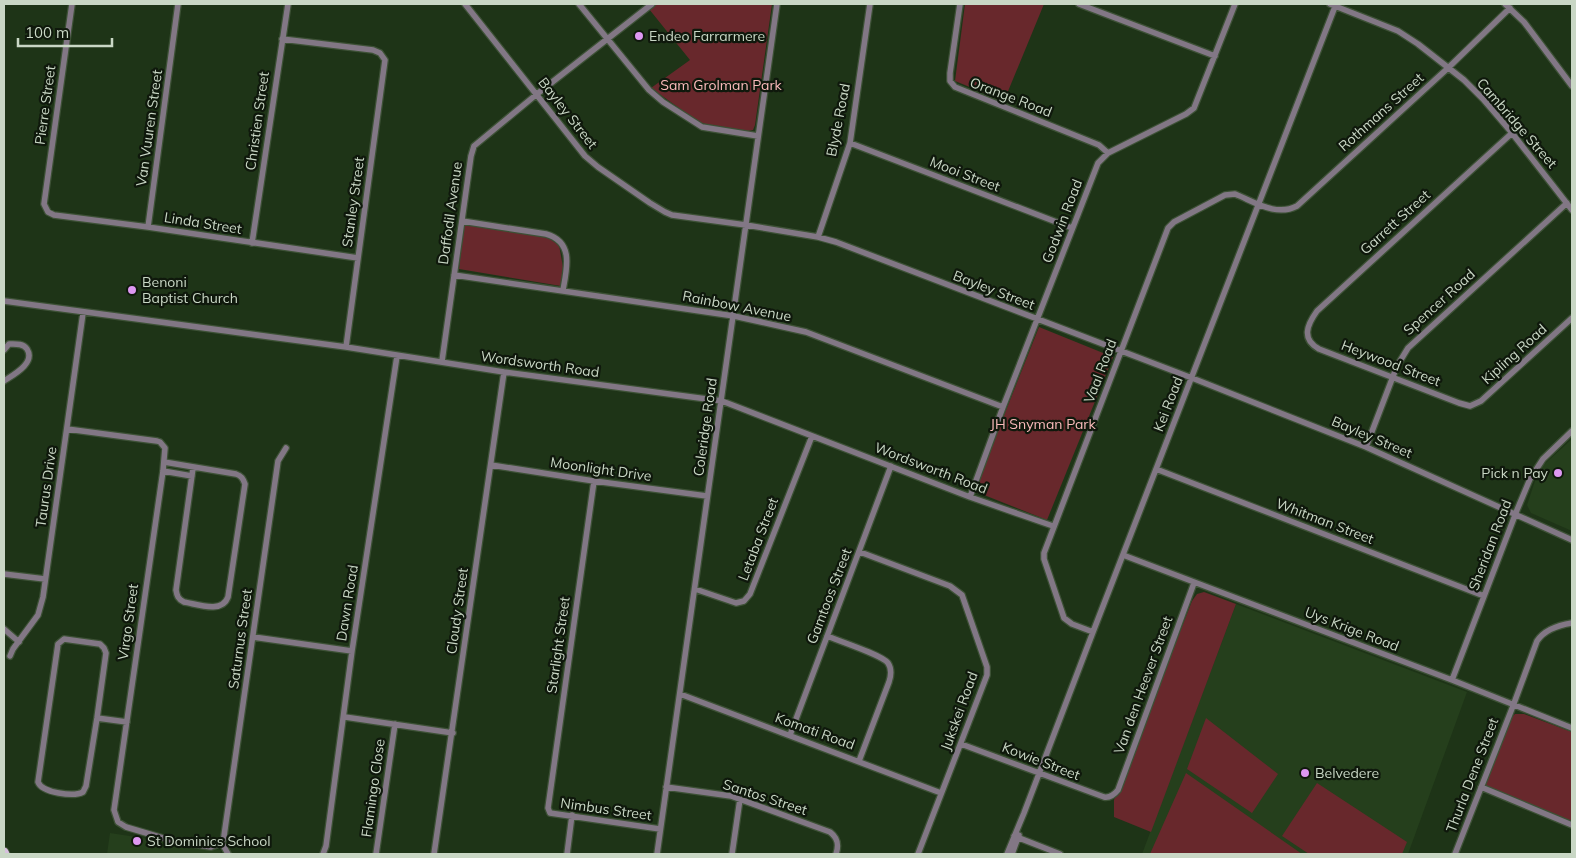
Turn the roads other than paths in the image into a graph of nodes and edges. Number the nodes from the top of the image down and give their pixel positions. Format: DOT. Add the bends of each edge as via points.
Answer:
graph roads {
  1 [pos="72,4"];
  2 [pos="178,4"];
  3 [pos="288,4"];
  4 [pos="465,4"];
  5 [pos="579,4"];
  6 [pos="652,4"];
  7 [pos="777,4"];
  8 [pos="870,4"];
  9 [pos="960,4"];
  10 [pos="1079,4"];
  11 [pos="1235,4"];
  12 [pos="1334,4"];
  13 [pos="1505,4"];
  14 [pos="1510,8"];
  15 [pos="282,39"];
  16 [pos="607,39"];
  17 [pos="1215,56"];
  18 [pos="1448,68"];
  19 [pos="1572,86"];
  20 [pos="537,94"];
  21 [pos="1512,133"];
  22 [pos="758,136"];
  23 [pos="850,142"];
  24 [pos="1108,153"];
  25 [pos="1259,203"];
  26 [pos="1568,203"];
  27 [pos="46,210"];
  28 [pos="1572,210"];
  29 [pos="462,221"];
  30 [pos="746,225"];
  31 [pos="148,227"];
  32 [pos="1072,228"];
  33 [pos="818,237"];
  34 [pos="252,243"];
  35 [pos="358,258"];
  36 [pos="454,275"];
  37 [pos="563,290"];
  38 [pos="4,301"];
  39 [pos="83,312"];
  40 [pos="734,316"];
  41 [pos="1572,318"];
  42 [pos="1038,320"];
  43 [pos="1308,337"];
  44 [pos="346,348"];
  45 [pos="4,350"];
  46 [pos="1122,351"];
  47 [pos="397,356"];
  48 [pos="442,361"];
  49 [pos="504,372"];
  50 [pos="1392,377"];
  51 [pos="1192,378"];
  52 [pos="4,381"];
  53 [pos="722,401"];
  54 [pos="1470,406"];
  55 [pos="1003,407"];
  56 [pos="67,429"];
  57 [pos="1572,431"];
  58 [pos="812,436"];
  59 [pos="1366,447"];
  60 [pos="286,448"];
  61 [pos="164,462"];
  62 [pos="491,465"];
  63 [pos="891,466"];
  64 [pos="194,468"];
  65 [pos="1156,469"];
  66 [pos="163,471"];
  67 [pos="192,476"];
  68 [pos="594,481"];
  69 [pos="707,496"];
  70 [pos="970,497"];
  71 [pos="1516,514"];
  72 [pos="1053,526"];
  73 [pos="1572,540"];
  74 [pos="860,552"];
  75 [pos="1123,555"];
  76 [pos="4,574"];
  77 [pos="45,579"];
  78 [pos="1194,583"];
  79 [pos="695,589"];
  80 [pos="1484,596"];
  81 [pos="1572,623"];
  82 [pos="4,629"];
  83 [pos="1093,632"];
  84 [pos="826,636"];
  85 [pos="253,637"];
  86 [pos="19,642"];
  87 [pos="352,651"];
  88 [pos="10,656"];
  89 [pos="1452,680"];
  90 [pos="680,694"];
  91 [pos="1513,706"];
  92 [pos="345,717"];
  93 [pos="97,718"];
  94 [pos="127,722"];
  95 [pos="395,724"];
  96 [pos="1572,728"];
  97 [pos="452,733"];
  98 [pos="790,735"];
  99 [pos="961,744"];
  100 [pos="860,761"];
  101 [pos="1039,774"];
  102 [pos="666,787"];
  103 [pos="1481,787"];
  104 [pos="941,793"];
  105 [pos="1113,795"];
  106 [pos="740,799"];
  107 [pos="550,812"];
  108 [pos="572,815"];
  109 [pos="1572,825"];
  110 [pos="660,829"];
  111 [pos="1016,837"];
  112 [pos="223,839"];
  113 [pos="228,854"];
  114 [pos="323,854"];
  115 [pos="376,854"];
  116 [pos="434,854"];
  117 [pos="567,854"];
  118 [pos="657,854"];
  119 [pos="732,854"];
  120 [pos="836,854"];
  121 [pos="918,854"];
  122 [pos="1007,854"];
  123 [pos="1012,854"];
  124 [pos="1060,854"];
  125 [pos="1455,854"];
  1 -- 27 [label="street, Pierre Street" via="44,204"];
  2 -- 31 [label="street, Van Vuuren Street"];
  3 -- 15 [label="street, Christien Street"];
  4 -- 20 [label="street, Bayley Street"];
  5 -- 16 [label="street"];
  6 -- 16 [label="street, Daffodil Avenue"];
  7 -- 22 [label="street, Coleridge Road"];
  8 -- 23 [label="street, Blyde Road"];
  9 -- 24 [label="street, Orange Road" via="950,73 950,81 955,88 1099,145"];
  10 -- 17 [label="street"];
  11 -- 17 [label="street, Godwin Road"];
  12 -- 18 [label="street, Cambridge Street" via="1398,31"];
  12 -- 25 [label="street, Kei Road"];
  13 -- 14 [label="street"];
  14 -- 18 [label="street, Rothmans Street"];
  14 -- 19 [label="street"];
  15 -- 34 [label="street, Christien Street"];
  15 -- 35 [label="street, Stanley Street" via="373,50 385,60"];
  16 -- 20 [label="street, Daffodil Avenue"];
  16 -- 22 [label="street" via="654,95 693,122 702,127"];
  17 -- 24 [label="street, Godwin Road" via="1191,110"];
  18 -- 21 [label="street, Cambridge Street"];
  18 -- 25 [label="street, Rothmans Street" via="1297,206 1279,211"];
  20 -- 29 [label="street, Daffodil Avenue" via="474,146"];
  20 -- 30 [label="street, Bayley Street" via="591,162 665,212"];
  21 -- 26 [label="street, Cambridge Street"];
  21 -- 43 [label="street, Garrett Street" via="1317,311 1307,327"];
  22 -- 30 [label="street, Coleridge Road"];
  23 -- 32 [label="street, Mooi Street"];
  23 -- 33 [label="street, Blyde Road"];
  24 -- 32 [label="street, Godwin Road" via="1098,163"];
  25 -- 46 [label="street, Vaal Road" via="1235,194 1224,195 1170,226"];
  25 -- 51 [label="street, Kei Road"];
  26 -- 28 [label="street, Cambridge Street"];
  26 -- 50 [label="street, Spencer Road" via="1408,348"];
  27 -- 31 [label="street, Linda Street" via="54,215"];
  29 -- 36 [label="street, Daffodil Avenue"];
  29 -- 37 [label="street" via="546,234 556,239 567,256"];
  30 -- 33 [label="street, Bayley Street"];
  30 -- 40 [label="street, Coleridge Road"];
  31 -- 34 [label="street, Linda Street"];
  32 -- 42 [label="street, Godwin Road"];
  33 -- 42 [label="street, Bayley Street"];
  34 -- 35 [label="street, Linda Street"];
  35 -- 44 [label="street, Stanley Street"];
  36 -- 37 [label="street, Rainbow Avenue"];
  36 -- 48 [label="street, Daffodil Avenue"];
  37 -- 40 [label="street, Rainbow Avenue"];
  38 -- 39 [label="street, Wordsworth Road"];
  39 -- 44 [label="street, Wordsworth Road"];
  39 -- 56 [label="street, Taurus Drive"];
  40 -- 53 [label="street, Coleridge Road"];
  40 -- 55 [label="street, Rainbow Avenue" via="816,335"];
  41 -- 54 [label="street, Kipling Road" via="1481,401"];
  42 -- 46 [label="street, Bayley Street"];
  42 -- 55 [label="street, Godwin Road"];
  43 -- 50 [label="street, Heywood Street" via="1318,349"];
  44 -- 47 [label="street, Wordsworth Road"];
  45 -- 52 [label="street" via="9,344 22,344 30,357 23,367"];
  46 -- 51 [label="street, Bayley Street"];
  46 -- 72 [label="street, Vaal Road"];
  47 -- 48 [label="street, Wordsworth Road"];
  47 -- 87 [label="street, Dawn Road"];
  48 -- 49 [label="street, Wordsworth Road"];
  49 -- 53 [label="street, Wordsworth Road"];
  49 -- 62 [label="street, Cloudy Street"];
  50 -- 54 [label="street, Heywood Street"];
  50 -- 59 [label="street, Spencer Road"];
  51 -- 59 [label="street, Bayley Street"];
  51 -- 65 [label="street, Kei Road"];
  53 -- 58 [label="street, Wordsworth Road"];
  53 -- 69 [label="street, Coleridge Road"];
  55 -- 70 [label="street, Godwin Road"];
  56 -- 61 [label="street, Virgo Street" via="160,442 164,448"];
  56 -- 77 [label="street, Taurus Drive"];
  57 -- 71 [label="street, Sheridan Road" via="1542,459"];
  58 -- 63 [label="street, Wordsworth Road"];
  58 -- 79 [label="street, Letaba Street" via="750,594 744,601 736,603"];
  59 -- 71 [label="street, Bayley Street"];
  60 -- 85 [label="street, Saturnus Street" via="278,461"];
  61 -- 64 [label="street"];
  61 -- 66 [label="street, Virgo Street"];
  62 -- 68 [label="street, Moonlight Drive"];
  62 -- 97 [label="street, Cloudy Street"];
  63 -- 70 [label="street, Wordsworth Road"];
  63 -- 74 [label="street, Gamtoos Street"];
  64 -- 67 [label="street"];
  64 -- 67 [label="street" via="236,474 241,476 244,484 228,597 219,607 184,602 176,590"];
  65 -- 75 [label="street, Kei Road"];
  65 -- 80 [label="street, Whitman Street"];
  66 -- 67 [label="street"];
  66 -- 94 [label="street, Virgo Street"];
  68 -- 69 [label="street, Moonlight Drive"];
  68 -- 107 [label="street, Starlight Street" via="548,799"];
  69 -- 79 [label="street, Coleridge Road"];
  70 -- 72 [label="street, Wordsworth Road"];
  71 -- 73 [label="street, Bayley Street"];
  71 -- 80 [label="street, Sheridan Road"];
  72 -- 83 [label="street, Vaal Road" via="1044,559 1062,614 1072,624"];
  74 -- 84 [label="street, Gamtoos Street"];
  74 -- 99 [label="street, Jukskei Road" via="950,586 962,596 988,670"];
  75 -- 78 [label="street, Uys Krige Road"];
  75 -- 83 [label="street, Kei Road"];
  76 -- 77 [label="street"];
  77 -- 86 [label="street, Taurus Drive" via="38,615"];
  78 -- 89 [label="street, Uys Krige Road"];
  78 -- 105 [label="street, Van den Heever Street" via="1118,790"];
  79 -- 90 [label="street, Coleridge Road"];
  80 -- 89 [label="street, Sheridan Road"];
  81 -- 91 [label="street, Thurla Dene Street" via="1561,625 1540,637"];
  82 -- 86 [label="street"];
  83 -- 101 [label="street, Kei Road"];
  84 -- 98 [label="street, Gamtoos Street"];
  84 -- 100 [label="street" via="883,659 890,668 889,682"];
  85 -- 87 [label="street"];
  85 -- 112 [label="street, Saturnus Street"];
  86 -- 88 [label="street, Taurus Drive"];
  87 -- 92 [label="street, Dawn Road"];
  89 -- 91 [label="street, Uys Krige Road"];
  90 -- 98 [label="street, Komati Road"];
  90 -- 102 [label="street, Coleridge Road"];
  91 -- 96 [label="street, Uys Krige Road"];
  91 -- 103 [label="street, Thurla Dene Street"];
  92 -- 95 [label="street"];
  92 -- 114 [label="street, Dawn Road"];
  93 -- 93 [label="street" via="104,648 100,644 64,639 58,644 38,782 40,787 74,795 83,792"];
  93 -- 94 [label="street"];
  94 -- 112 [label="street, Virgo Street" via="114,810 118,822 173,841 211,847"];
  95 -- 97 [label="street"];
  95 -- 115 [label="street, Flamingo Close"];
  97 -- 116 [label="street, Cloudy Street"];
  98 -- 100 [label="street, Komati Road"];
  99 -- 101 [label="street, Kowie Street"];
  99 -- 104 [label="street, Jukskei Road"];
  100 -- 104 [label="street, Komati Road"];
  101 -- 105 [label="street, Kowie Street" via="1104,797"];
  101 -- 111 [label="street, Kei Road"];
  102 -- 106 [label="street, Santos Street"];
  102 -- 110 [label="street, Coleridge Road"];
  103 -- 109 [label="street"];
  103 -- 125 [label="street, Thurla Dene Street"];
  104 -- 121 [label="street, Jukskei Road"];
  106 -- 119 [label="street"];
  106 -- 120 [label="street, Santos Street" via="830,832 837,841"];
  107 -- 108 [label="street, Nimbus Street"];
  108 -- 110 [label="street, Nimbus Street"];
  108 -- 117 [label="street"];
  110 -- 118 [label="street, Coleridge Road"];
  111 -- 122 [label="street, Kei Road"];
  111 -- 123 [label="street, Kei Road"];
  111 -- 124 [label="street"];
  112 -- 113 [label="street"];
}
